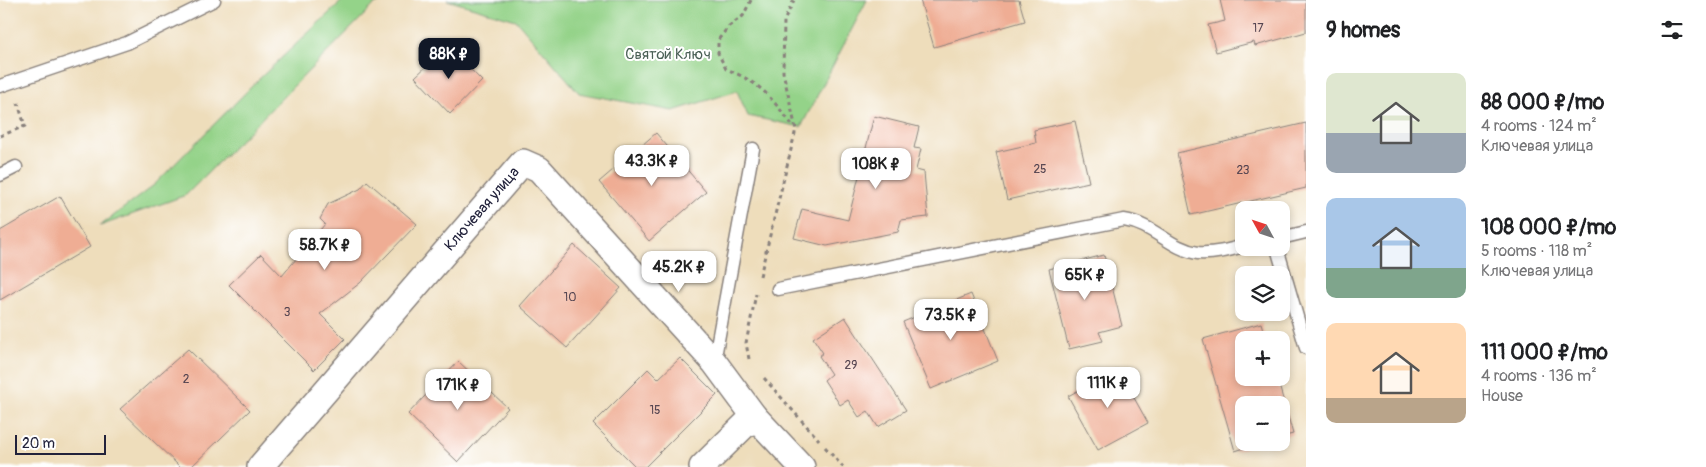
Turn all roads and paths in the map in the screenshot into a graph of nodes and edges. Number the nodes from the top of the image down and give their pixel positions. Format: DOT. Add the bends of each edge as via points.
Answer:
graph roads {
  1 [pos="214,0"];
  2 [pos="751,0"];
  3 [pos="794,0"];
  4 [pos="2,86"];
  5 [pos="17,97"];
  6 [pos="0,136"];
  7 [pos="753,150"];
  8 [pos="16,167"];
  9 [pos="0,175"];
  10 [pos="1306,232"];
  11 [pos="1290,236"];
  12 [pos="1235,248"];
  13 [pos="1279,256"];
  14 [pos="778,289"];
  15 [pos="1306,348"];
  16 [pos="714,362"];
  17 [pos="754,416"];
  18 [pos="260,467"];
  19 [pos="702,467"];
  20 [pos="802,467"];
  1 -- 4 [label="lane" via="127,43"];
  2 -- 3 [label="path" via="744,16 729,26 718,40 718,53 726,69 766,90 796,129 783,72 784,21"];
  5 -- 6 [label="path" via="26,126"];
  7 -- 16 [label="lane"];
  8 -- 9 [label="lane"];
  10 -- 11 [label="lane"];
  12 -- 14 [label="lane" via="1214,253 1197,252 1182,248 1137,222 1124,220"];
  13 -- 15 [label="lane"];
  16 -- 17 [label="street, Ключевая улица"];
  16 -- 18 [label="street, Ключевая улица" via="539,168 523,162"];
  17 -- 19 [label="street"];
  17 -- 20 [label="street, Ключевая улица"];
}
